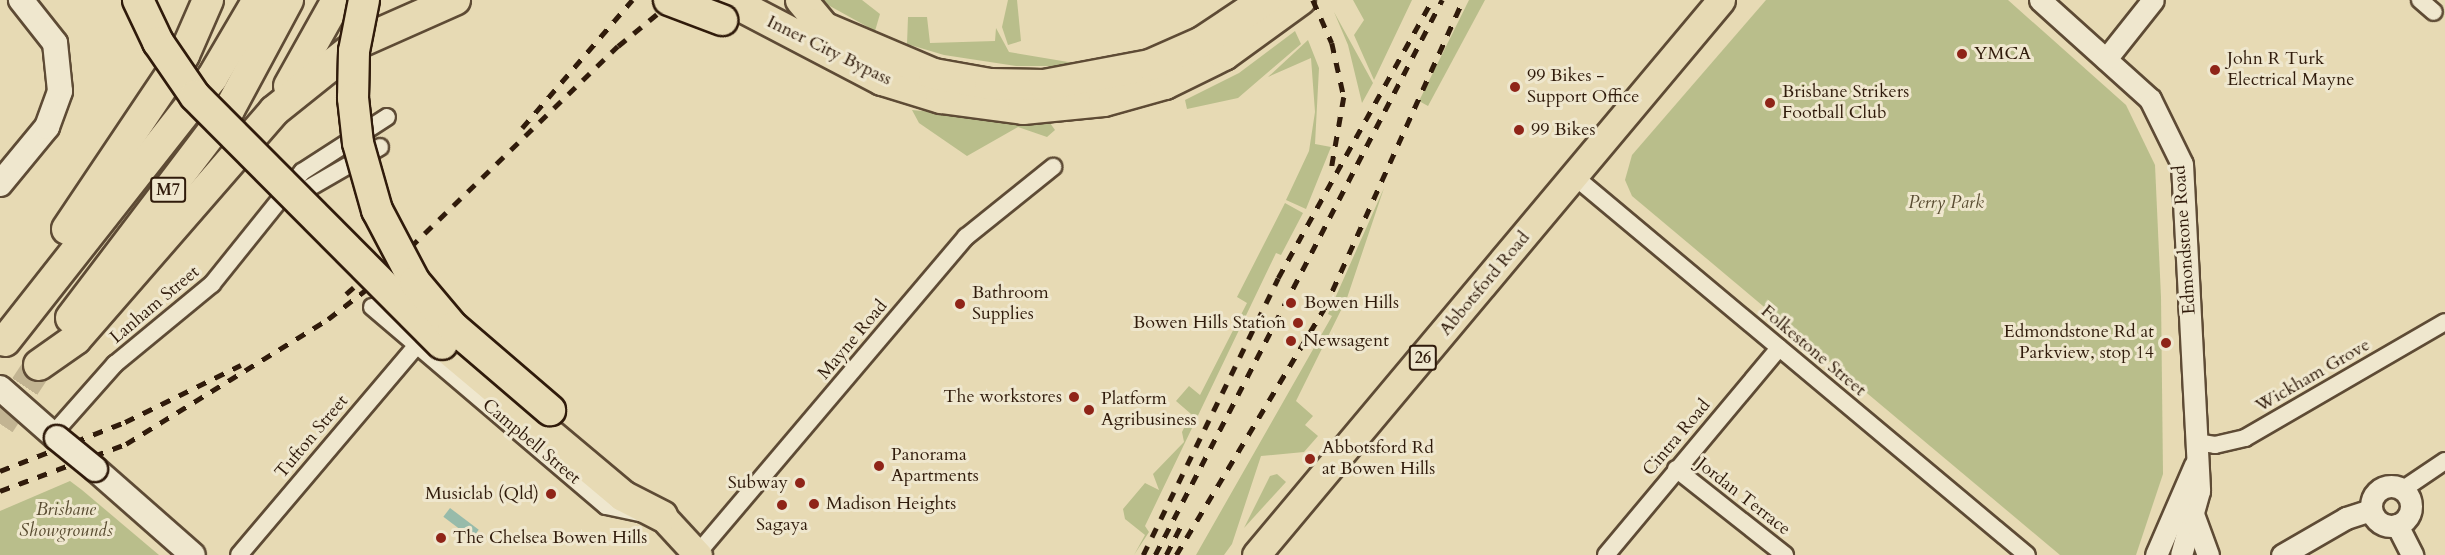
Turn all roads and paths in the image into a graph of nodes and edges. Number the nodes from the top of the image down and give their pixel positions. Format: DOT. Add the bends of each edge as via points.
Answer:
graph roads {
  1 [pos="21,0"];
  2 [pos="138,0"];
  3 [pos="208,0"];
  4 [pos="258,0"];
  5 [pos="288,0"];
  6 [pos="337,0"];
  7 [pos="364,0"];
  8 [pos="455,0"];
  9 [pos="669,0"];
  10 [pos="771,0"];
  11 [pos="801,0"];
  12 [pos="2040,0"];
  13 [pos="2153,0"];
  14 [pos="2420,0"];
  15 [pos="1282,4"];
  16 [pos="1722,4"];
  17 [pos="729,8"];
  18 [pos="2434,12"];
  19 [pos="825,28"];
  20 [pos="2106,59"];
  21 [pos="274,111"];
  22 [pos="384,113"];
  23 [pos="380,147"];
  24 [pos="1053,167"];
  25 [pos="1575,177"];
  26 [pos="0,184"];
  27 [pos="279,205"];
  28 [pos="32,304"];
  29 [pos="372,307"];
  30 [pos="2445,322"];
  31 [pos="5,341"];
  32 [pos="417,345"];
  33 [pos="1779,348"];
  34 [pos="0,388"];
  35 [pos="544,417"];
  36 [pos="55,436"];
  37 [pos="2196,442"];
  38 [pos="2445,460"];
  39 [pos="2195,465"];
  40 [pos="1676,469"];
  41 [pos="2402,490"];
  42 [pos="2371,510"];
  43 [pos="2193,514"];
  44 [pos="662,516"];
  45 [pos="2397,525"];
  46 [pos="193,555"];
  47 [pos="239,555"];
  48 [pos="697,555"];
  49 [pos="1256,555"];
  50 [pos="1606,555"];
  51 [pos="1785,555"];
  52 [pos="2027,555"];
  53 [pos="2156,555"];
  54 [pos="2181,555"];
  55 [pos="2208,555"];
  56 [pos="2282,555"];
  57 [pos="2412,555"];
  1 -- 26 [label="main road" via="50,33 60,69 51,120"];
  2 -- 35 [label="highway, bridge" via="169,60 211,113 413,316"];
  3 -- 28 [label="highway" via="159,96 49,255"];
  4 -- 28 [label="highway, M7" via="200,94"];
  5 -- 21 [label="highway, M7" via="229,110 39,366 76,339"];
  6 -- 21 [label="highway"];
  7 -- 35 [label="highway, bridge" via="354,51 353,98 362,161 377,210 415,282"];
  8 -- 21 [label="highway" via="360,42"];
  9 -- 17 [label="highway, Inner City Bypass, bridge"];
  10 -- 19 [label="highway, Inner City Bypass"];
  11 -- 19 [label="highway"];
  12 -- 20 [label="street, Edmondstone Road"];
  13 -- 20 [label="street"];
  14 -- 18 [label="street"];
  15 -- 17 [label="highway, Inner City Bypass" via="1197,70 1104,101 995,107 941,98 876,78 852,79"];
  15 -- 19 [label="highway, Inner City Bypass" via="1150,65 1044,85 990,84 934,74"];
  16 -- 25 [label="main road, Abbotsford Road / 26"];
  20 -- 37 [label="street, Edmondstone Road" via="2159,111 2182,164"];
  22 -- 27 [label="street, Lanham Street" via="295,180"];
  23 -- 27 [label="street, Lanham Street" via="321,176"];
  24 -- 48 [label="street, Mayne Road" via="966,237"];
  25 -- 33 [label="street, Folkestone Street"];
  25 -- 49 [label="main road, Abbotsford Road / 26"];
  27 -- 36 [label="street, Lanham Street" via="212,284 115,364"];
  28 -- 31 [label="highway, M7"];
  29 -- 32 [label="street, Campbell Street"];
  30 -- 37 [label="street, Wickham Grove" via="2245,438 2216,445"];
  32 -- 44 [label="street, Campbell Street" via="611,510"];
  32 -- 47 [label="street, Tufton Street"];
  33 -- 40 [label="street, Cintra Road"];
  33 -- 52 [label="street, Folkestone Street"];
  34 -- 36 [label="main road"];
  35 -- 44 [label="highway" via="635,480"];
  36 -- 46 [label="main road, bridge"];
  37 -- 39 [label="street, Edmondstone Road"];
  38 -- 41 [label="street"];
  39 -- 43 [label="street, Edmondstone Road" via="2199,491"];
  39 -- 53 [label="street, Edmondstone Road"];
  40 -- 50 [label="street, Cintra Road"];
  40 -- 51 [label="street, Jordan Terrace"];
  41 -- 42 [label="street" via="2383,488 2373,497"];
  41 -- 45 [label="street" via="2410,513"];
  42 -- 45 [label="street" via="2378,521"];
  42 -- 56 [label="street" via="2346,518"];
  43 -- 54 [label="street, Edmondstone Road"];
  43 -- 55 [label="street"];
  44 -- 48 [label="main road"];
  45 -- 57 [label="street"];
}
